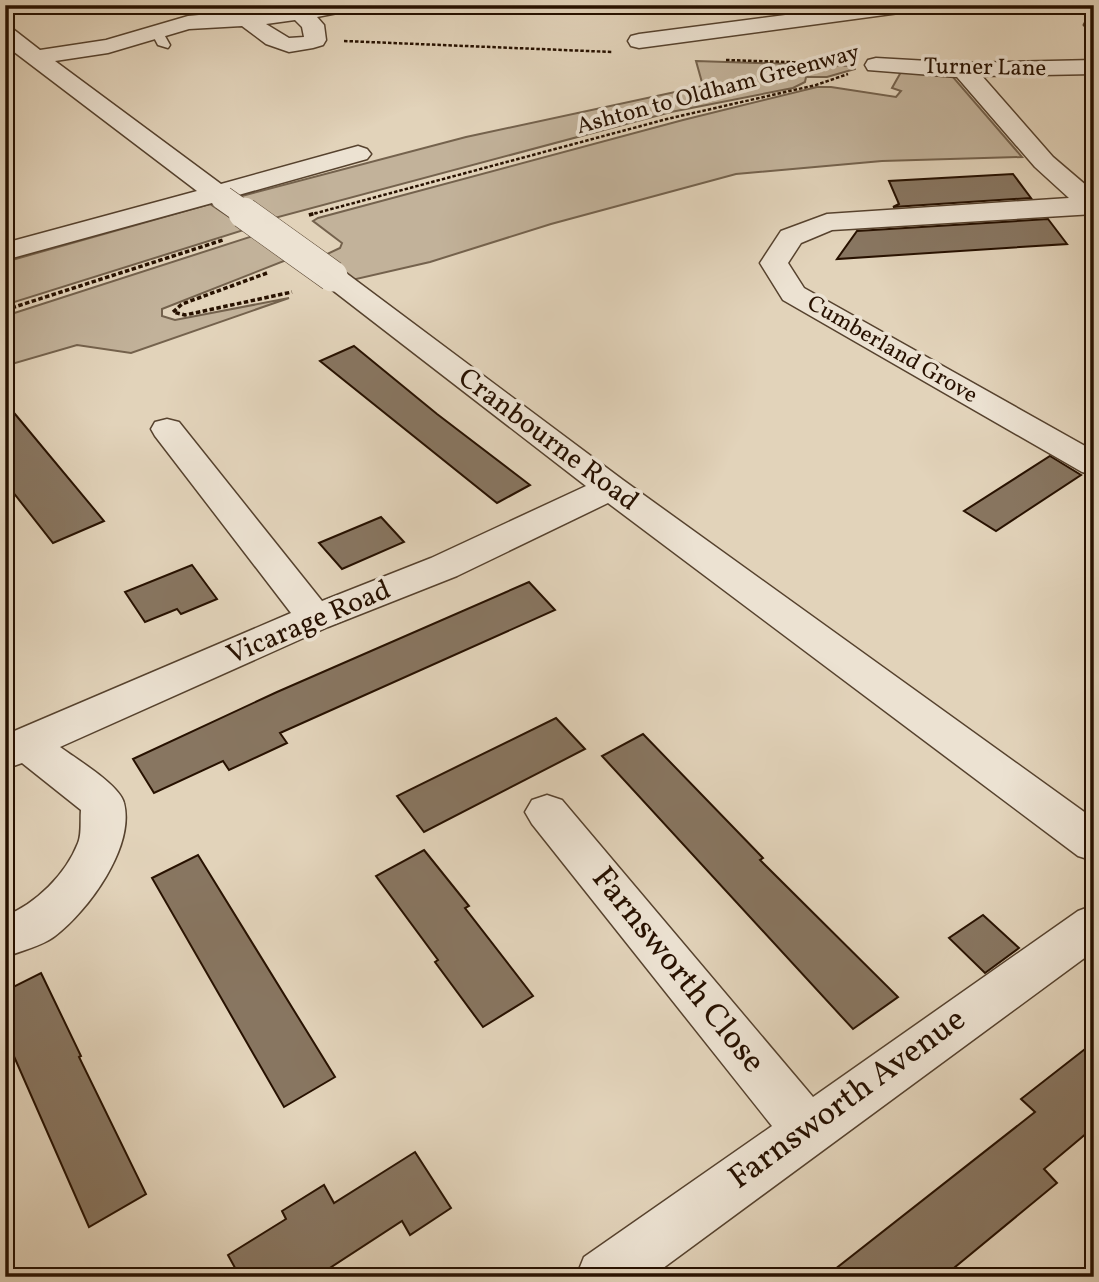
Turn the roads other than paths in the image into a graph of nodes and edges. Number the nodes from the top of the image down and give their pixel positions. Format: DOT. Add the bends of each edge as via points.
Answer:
graph roads {
  1 [pos="175,5"];
  2 [pos="194,5"];
  3 [pos="351,5"];
  4 [pos="914,5"];
  5 [pos="858,9"];
  6 [pos="300,13"];
  7 [pos="245,22"];
  8 [pos="5,28"];
  9 [pos="31,29"];
  10 [pos="5,34"];
  11 [pos="161,38"];
  12 [pos="639,41"];
  13 [pos="37,57"];
  14 [pos="876,65"];
  15 [pos="1094,67"];
  16 [pos="964,70"];
  17 [pos="358,154"];
  18 [pos="219,195"];
  19 [pos="1092,205"];
  20 [pos="5,252"];
  21 [pos="167,429"];
  22 [pos="1094,466"];
  23 [pos="611,488"];
  24 [pos="315,618"];
  25 [pos="16,748"];
  26 [pos="547,812"];
  27 [pos="1094,843"];
  28 [pos="1094,925"];
  29 [pos="5,937"];
  30 [pos="807,1129"];
  31 [pos="604,1277"];
  1 -- 11 [label="street" via="177,21"];
  2 -- 7 [label="street" via="210,16"];
  3 -- 6 [label="street"];
  4 -- 5 [label="street"];
  5 -- 12 [label="street"];
  6 -- 7 [label="street"];
  6 -- 7 [label="street" via="313,25 315,40 300,47 278,43"];
  7 -- 11 [label="street"];
  8 -- 9 [label="street"];
  10 -- 13 [label="street, Cranbourne Road"];
  11 -- 13 [label="street"];
  13 -- 18 [label="street, Cranbourne Road"];
  14 -- 16 [label="street, Turner Lane"];
  15 -- 16 [label="street, Turner Lane"];
  16 -- 19 [label="street" via="1044,162"];
  17 -- 18 [label="street"];
  18 -- 20 [label="street"];
  18 -- 23 [label="street, Cranbourne Road, bridge"];
  19 -- 22 [label="street, Cumberland Grove" via="827,222 791,237 774,263 793,294"];
  21 -- 24 [label="street"];
  23 -- 24 [label="street, Vicarage Road" via="444,567"];
  23 -- 27 [label="street, Cranbourne Road"];
  24 -- 25 [label="street, Vicarage Road"];
  25 -- 29 [label="street" via="103,803 101,843 75,889 37,924"];
  26 -- 30 [label="street, Farnsworth Close"];
  28 -- 30 [label="street, Farnsworth Avenue"];
  30 -- 31 [label="street, Farnsworth Avenue"];
}
